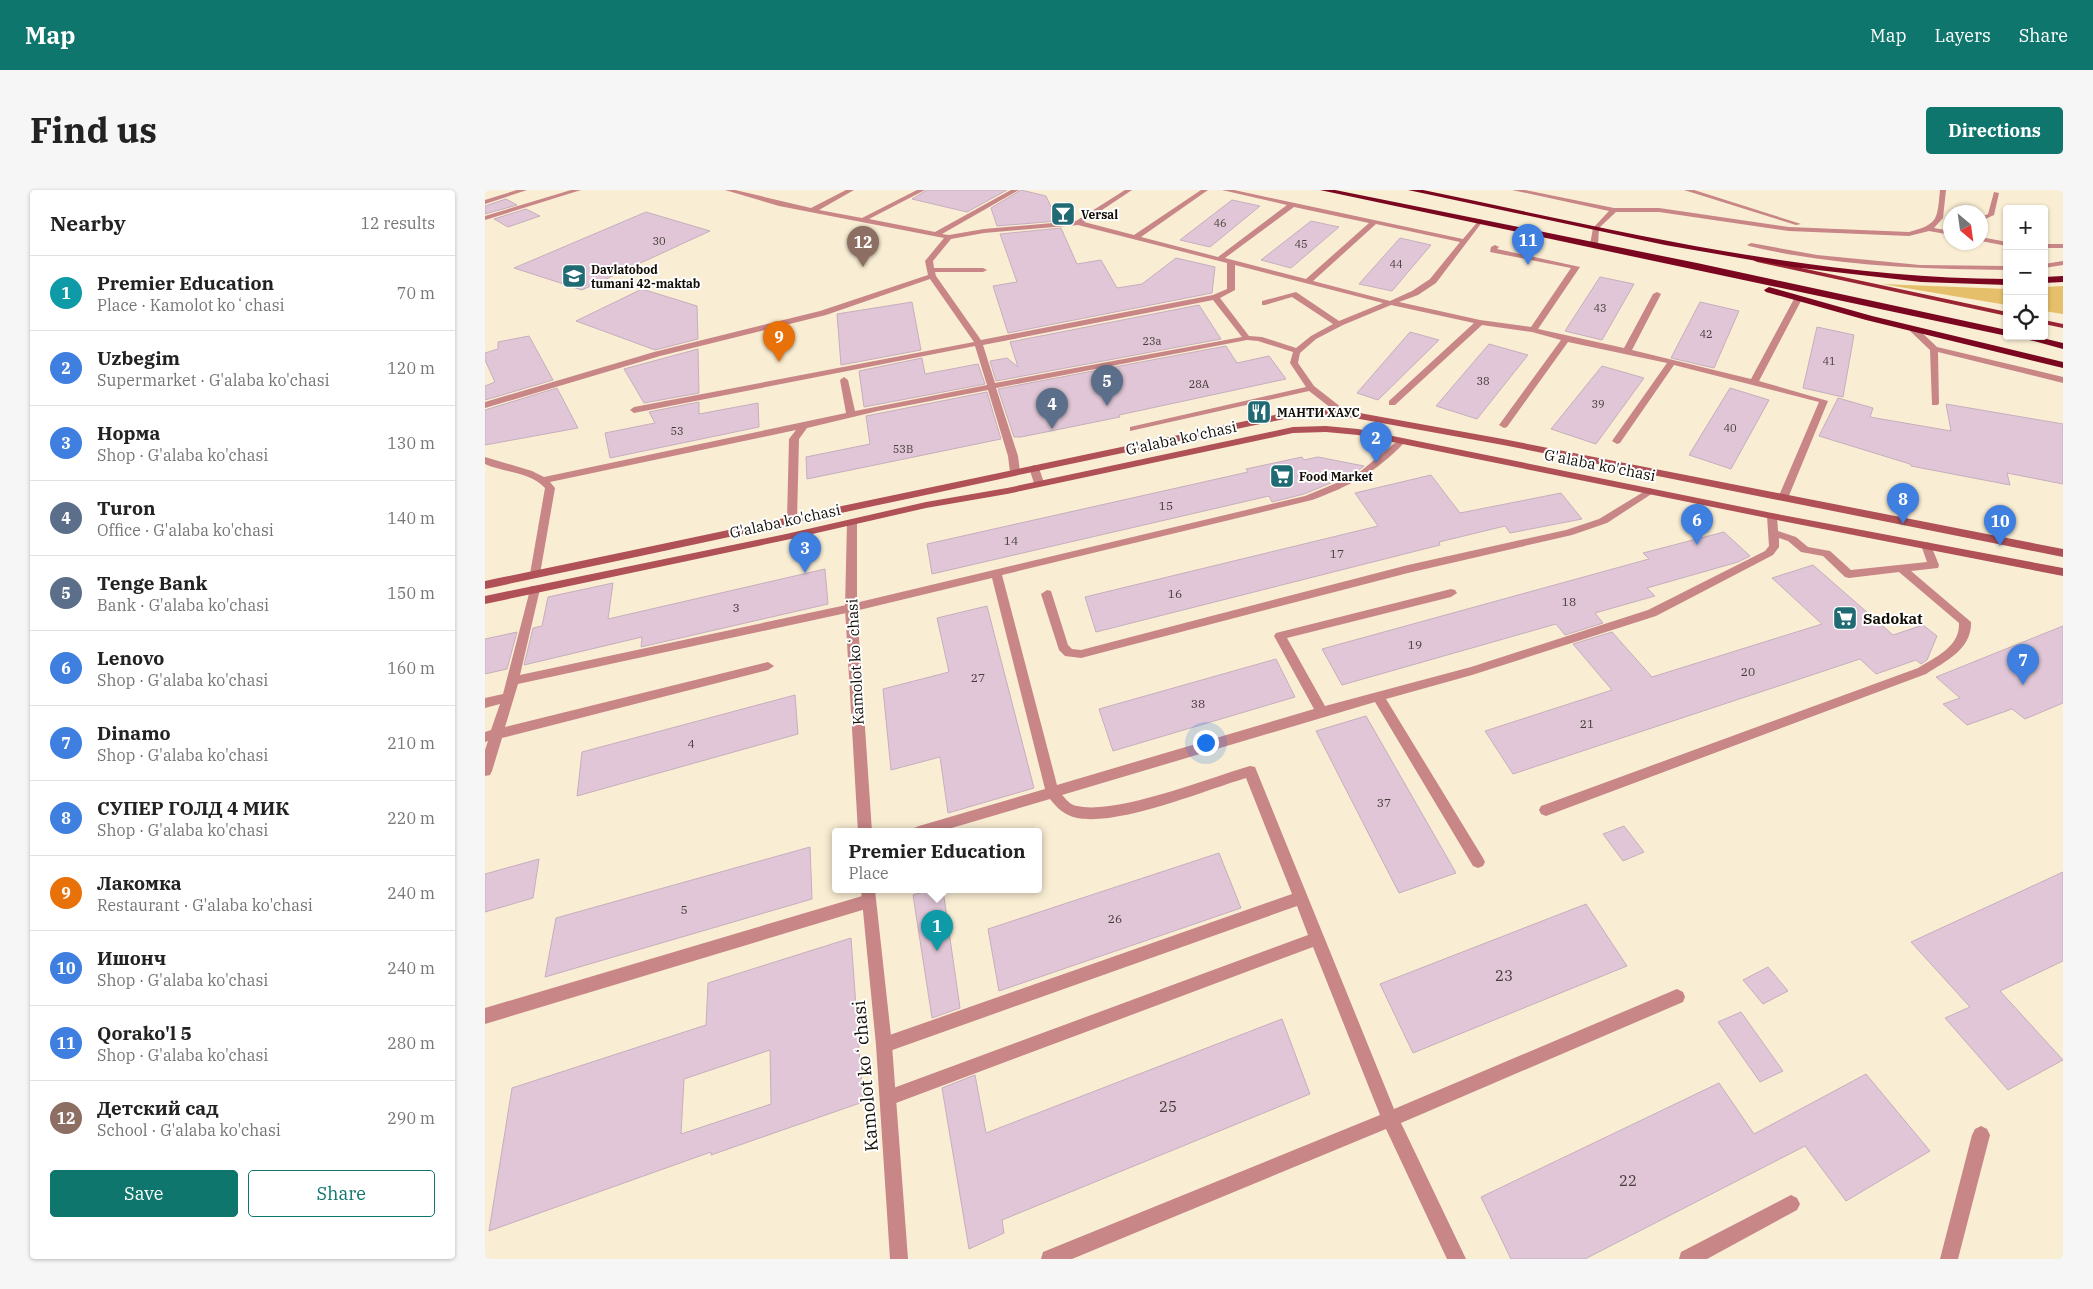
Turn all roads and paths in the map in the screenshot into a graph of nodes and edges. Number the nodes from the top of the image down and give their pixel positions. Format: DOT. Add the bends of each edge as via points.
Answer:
graph roads {
  1 [pos="524,190"];
  2 [pos="579,190"];
  3 [pos="733,190"];
  4 [pos="851,190"];
  5 [pos="922,190"];
  6 [pos="1016,190"];
  7 [pos="1129,190"];
  8 [pos="1205,190"];
  9 [pos="1225,190"];
  10 [pos="1324,190"];
  11 [pos="1412,190"];
  12 [pos="1515,190"];
  13 [pos="1687,190"];
  14 [pos="1943,190"];
  15 [pos="1996,192"];
  16 [pos="485,202"];
  17 [pos="1293,204"];
  18 [pos="813,210"];
  19 [pos="1614,210"];
  20 [pos="1941,212"];
  21 [pos="1988,216"];
  22 [pos="485,218"];
  23 [pos="863,220"];
  24 [pos="1480,221"];
  25 [pos="1374,222"];
  26 [pos="1079,223"];
  27 [pos="1596,228"];
  28 [pos="1929,229"];
  29 [pos="1821,231"];
  30 [pos="1943,232"];
  31 [pos="935,235"];
  32 [pos="949,238"];
  33 [pos="1135,238"];
  34 [pos="1988,240"];
  35 [pos="1464,241"];
  36 [pos="2003,243"];
  37 [pos="1594,245"];
  38 [pos="1751,245"];
  39 [pos="2048,246"];
  40 [pos="2063,246"];
  41 [pos="1495,247"];
  42 [pos="1748,258"];
  43 [pos="1218,260"];
  44 [pos="1231,263"];
  45 [pos="2063,263"];
  46 [pos="2048,265"];
  47 [pos="1697,266"];
  48 [pos="2003,268"];
  49 [pos="983,270"];
  50 [pos="931,273"];
  51 [pos="2063,279"];
  52 [pos="2048,280"];
  53 [pos="1307,282"];
  54 [pos="2003,282"];
  55 [pos="1657,294"];
  56 [pos="1215,297"];
  57 [pos="1798,299"];
  58 [pos="1265,302"];
  59 [pos="1391,303"];
  60 [pos="2003,313"];
  61 [pos="1480,322"];
  62 [pos="2048,323"];
  63 [pos="1338,324"];
  64 [pos="2063,326"];
  65 [pos="1913,328"];
  66 [pos="1533,330"];
  67 [pos="2003,332"];
  68 [pos="1247,338"];
  69 [pos="1566,339"];
  70 [pos="2037,340"];
  71 [pos="978,342"];
  72 [pos="2063,346"];
  73 [pos="1265,348"];
  74 [pos="1934,349"];
  75 [pos="1627,351"];
  76 [pos="1296,353"];
  77 [pos="1671,362"];
  78 [pos="2063,365"];
  79 [pos="844,380"];
  80 [pos="2063,380"];
  81 [pos="1754,382"];
  82 [pos="992,387"];
  83 [pos="1311,388"];
  84 [pos="1392,403"];
  85 [pos="1935,403"];
  86 [pos="485,405"];
  87 [pos="634,410"];
  88 [pos="1343,413"];
  89 [pos="851,415"];
  90 [pos="1504,425"];
  91 [pos="804,426"];
  92 [pos="1133,429"];
  93 [pos="1401,441"];
  94 [pos="1617,441"];
  95 [pos="1581,458"];
  96 [pos="485,460"];
  97 [pos="1034,468"];
  98 [pos="1015,472"];
  99 [pos="1570,475"];
  100 [pos="544,480"];
  101 [pos="1039,483"];
  102 [pos="1650,490"];
  103 [pos="1783,498"];
  104 [pos="1772,516"];
  105 [pos="792,520"];
  106 [pos="852,522"];
  107 [pos="1773,533"];
  108 [pos="1926,545"];
  109 [pos="2063,552"];
  110 [pos="1901,568"];
  111 [pos="2063,572"];
  112 [pos="996,573"];
  113 [pos="535,574"];
  114 [pos="485,585"];
  115 [pos="535,589"];
  116 [pos="1451,593"];
  117 [pos="1047,594"];
  118 [pos="485,600"];
  119 [pos="851,608"];
  120 [pos="768,666"];
  121 [pos="513,681"];
  122 [pos="1378,697"];
  123 [pos="507,698"];
  124 [pos="485,703"];
  125 [pos="1322,712"];
  126 [pos="490,736"];
  127 [pos="485,771"];
  128 [pos="1052,792"];
  129 [pos="1546,810"];
  130 [pos="865,828"];
  131 [pos="932,828"];
  132 [pos="1478,862"];
  133 [pos="869,896"];
  134 [pos="1300,898"];
  135 [pos="1316,939"];
  136 [pos="1677,997"];
  137 [pos="485,1016"];
  138 [pos="884,1046"];
  139 [pos="888,1098"];
  140 [pos="1390,1119"];
  141 [pos="1981,1134"];
  142 [pos="1791,1204"];
  143 [pos="899,1259"];
  144 [pos="1051,1259"];
  145 [pos="1457,1259"];
  146 [pos="1688,1259"];
  147 [pos="1949,1259"];
  1 -- 16 [label="street"];
  2 -- 22 [label="street"];
  3 -- 18 [label="street"];
  4 -- 18 [label="street"];
  5 -- 23 [label="street"];
  6 -- 31 [label="street"];
  7 -- 26 [label="street"];
  8 -- 33 [label="street"];
  9 -- 17 [label="street"];
  10 -- 24 [label="highway"];
  11 -- 27 [label="highway"];
  12 -- 19 [label="street"];
  13 -- 29 [label="street"];
  14 -- 20 [label="street"];
  15 -- 21 [label="street"];
  17 -- 25 [label="street"];
  17 -- 43 [label="street"];
  18 -- 23 [label="street"];
  19 -- 27 [label="street"];
  19 -- 29 [label="street" via="1659,210"];
  20 -- 28 [label="street" via="1940,218"];
  23 -- 31 [label="street"];
  24 -- 35 [label="street"];
  24 -- 37 [label="highway"];
  25 -- 35 [label="street"];
  25 -- 53 [label="street"];
  26 -- 32 [label="street" via="984,230"];
  26 -- 33 [label="street"];
  27 -- 37 [label="street"];
  27 -- 42 [label="highway"];
  28 -- 29 [label="street" via="1909,234"];
  28 -- 30 [label="street"];
  31 -- 32 [label="street"];
  32 -- 50 [label="street" via="929,261"];
  33 -- 43 [label="street"];
  34 -- 36 [label="street"];
  35 -- 59 [label="street" via="1433,281"];
  37 -- 47 [label="highway"];
  38 -- 48 [label="street" via="1817,257 1920,266"];
  39 -- 40 [label="street"];
  41 -- 66 [label="street" via="1493,250 1576,267"];
  42 -- 54 [label="highway" via="1861,275"];
  42 -- 60 [label="main road"];
  43 -- 44 [label="street"];
  44 -- 53 [label="street"];
  44 -- 56 [label="street" via="1231,290"];
  45 -- 46 [label="street"];
  47 -- 57 [label="highway"];
  47 -- 67 [label="highway"];
  49 -- 50 [label="street"];
  50 -- 71 [label="street"];
  50 -- 86 [label="street" via="823,312 657,354"];
  51 -- 52 [label="highway"];
  53 -- 59 [label="street"];
  55 -- 75 [label="street"];
  56 -- 68 [label="street"];
  56 -- 71 [label="street"];
  57 -- 65 [label="highway"];
  57 -- 81 [label="street"];
  58 -- 63 [label="street" via="1293,294"];
  59 -- 61 [label="street"];
  59 -- 63 [label="street"];
  61 -- 66 [label="street"];
  61 -- 84 [label="street"];
  62 -- 64 [label="main road"];
  63 -- 76 [label="street"];
  65 -- 74 [label="street"];
  65 -- 78 [label="highway"];
  66 -- 69 [label="street"];
  68 -- 76 [label="street" via="1259,339"];
  68 -- 82 [label="street"];
  69 -- 75 [label="street"];
  69 -- 90 [label="street"];
  70 -- 72 [label="highway"];
  71 -- 82 [label="street"];
  71 -- 87 [label="street"];
  73 -- 76 [label="street"];
  74 -- 80 [label="street"];
  74 -- 85 [label="street"];
  75 -- 77 [label="street"];
  76 -- 83 [label="street" via="1294,363"];
  77 -- 81 [label="street"];
  77 -- 94 [label="street"];
  79 -- 89 [label="street"];
  81 -- 103 [label="street" via="1824,401"];
  82 -- 89 [label="street"];
  82 -- 98 [label="street"];
  83 -- 88 [label="street"];
  83 -- 92 [label="street"];
  88 -- 95 [label="main road, G'alaba ko'chasi"];
  88 -- 97 [label="main road, G'alaba ko'chasi" via="1289,415"];
  89 -- 91 [label="street"];
  91 -- 100 [label="street"];
  91 -- 105 [label="street" via="794,439"];
  93 -- 99 [label="main road, G'alaba ko'chasi"];
  93 -- 101 [label="main road, G'alaba ko'chasi" via="1326,428 1293,430"];
  93 -- 112 [label="street" via="1369,472 1308,498"];
  95 -- 99 [label="main road"];
  95 -- 103 [label="main road, G'alaba ko'chasi"];
  96 -- 100 [label="street"];
  97 -- 98 [label="main road, G'alaba ko'chasi"];
  97 -- 101 [label="street"];
  98 -- 105 [label="main road, G'alaba ko'chasi"];
  99 -- 102 [label="main road, G'alaba ko'chasi"];
  100 -- 113 [label="street" via="549,488"];
  101 -- 106 [label="main road, G'alaba ko'chasi"];
  102 -- 104 [label="main road, G'alaba ko'chasi"];
  102 -- 117 [label="street" via="1603,521 1568,533 1408,569 1081,654 1069,654 1063,647"];
  103 -- 109 [label="main road, G'alaba ko'chasi"];
  104 -- 107 [label="street"];
  104 -- 108 [label="main road, G'alaba ko'chasi"];
  105 -- 113 [label="main road, G'alaba ko'chasi"];
  106 -- 115 [label="main road, G'alaba ko'chasi"];
  106 -- 119 [label="street, Kamolot koʻchasi"];
  107 -- 110 [label="street" via="1791,539 1805,550 1826,553 1849,574"];
  107 -- 122 [label="street" via="1774,547 1769,553 1665,608 1471,671"];
  108 -- 110 [label="street" via="1935,565"];
  108 -- 111 [label="main road, G'alaba ko'chasi"];
  110 -- 129 [label="street" via="1965,622 1964,638 1953,650 1922,671"];
  112 -- 119 [label="street"];
  112 -- 128 [label="street"];
  113 -- 114 [label="main road, G'alaba ko'chasi"];
  115 -- 118 [label="main road, G'alaba ko'chasi"];
  115 -- 121 [label="street"];
  116 -- 125 [label="street" via="1281,636"];
  119 -- 121 [label="street"];
  119 -- 130 [label="street, Kamolot koʻchasi"];
  120 -- 126 [label="street"];
  121 -- 123 [label="street"];
  122 -- 125 [label="street"];
  122 -- 132 [label="street"];
  123 -- 124 [label="street"];
  123 -- 126 [label="street"];
  125 -- 128 [label="street"];
  126 -- 127 [label="street"];
  128 -- 131 [label="street"];
  128 -- 134 [label="street" via="1064,807 1076,812 1100,814 1151,802 1250,771"];
  133 -- 137 [label="street"];
  133 -- 138 [label="street, Kamolot koʻchasi"];
  134 -- 135 [label="street"];
  134 -- 138 [label="street"];
  135 -- 139 [label="street"];
  135 -- 140 [label="street"];
  136 -- 140 [label="street"];
  138 -- 139 [label="street, Kamolot koʻchasi"];
  139 -- 143 [label="street, Kamolot koʻchasi"];
  140 -- 144 [label="street"];
  140 -- 145 [label="street"];
  141 -- 147 [label="street"];
  142 -- 146 [label="street"];
}
